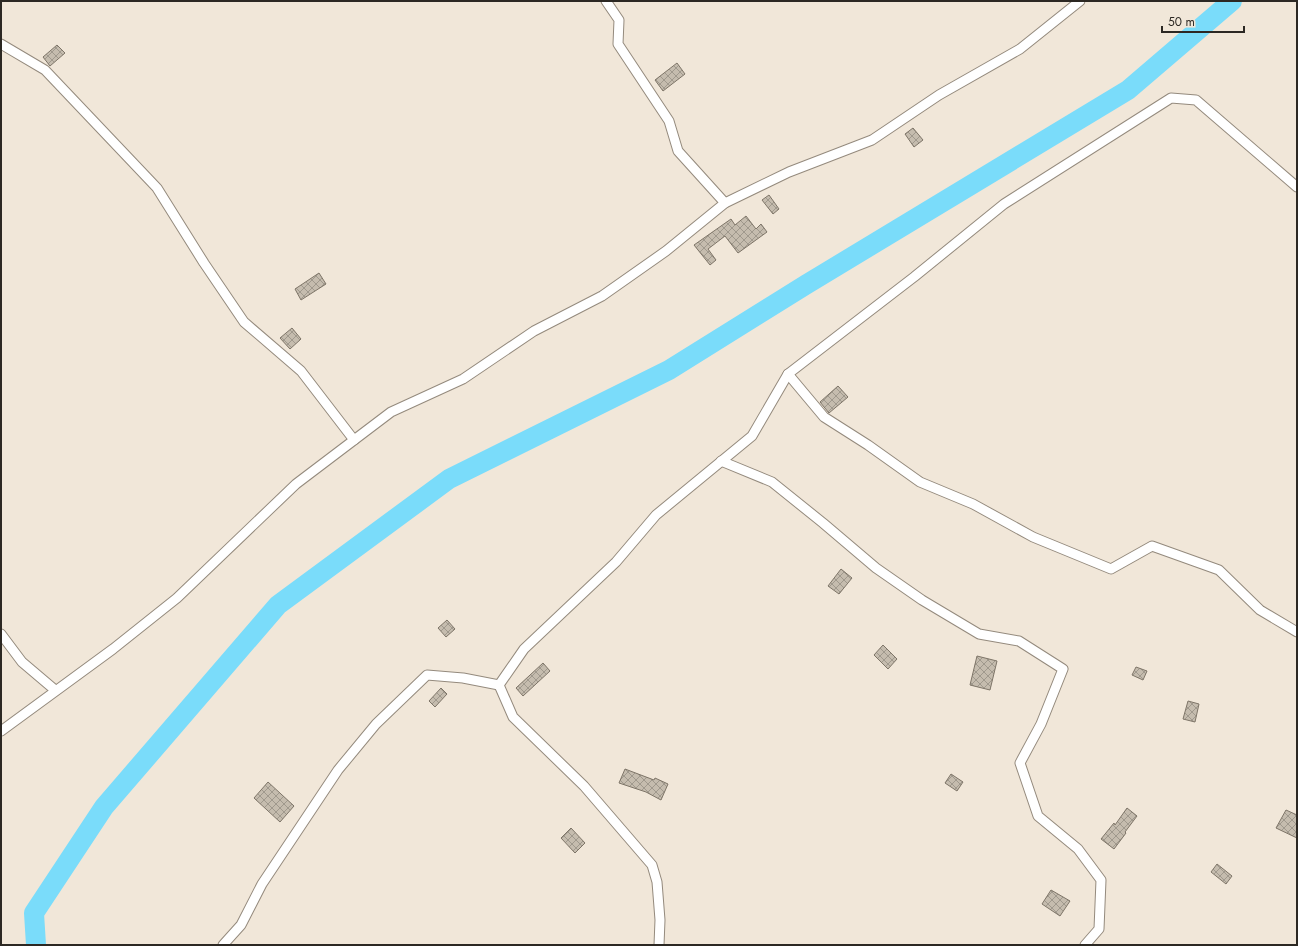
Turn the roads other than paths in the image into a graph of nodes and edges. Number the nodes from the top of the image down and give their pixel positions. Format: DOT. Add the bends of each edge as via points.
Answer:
graph roads {
  1 [pos="606,1"];
  2 [pos="1080,1"];
  3 [pos="1,44"];
  4 [pos="1297,187"];
  5 [pos="725,203"];
  6 [pos="788,374"];
  7 [pos="354,440"];
  8 [pos="721,461"];
  9 [pos="1297,632"];
  10 [pos="1,634"];
  11 [pos="499,685"];
  12 [pos="55,690"];
  13 [pos="1,731"];
  14 [pos="223,945"];
  15 [pos="659,945"];
  16 [pos="1085,945"];
  1 -- 5 [label="street" via="620,20 618,44 669,121 678,151"];
  2 -- 5 [label="street" via="1020,49 939,95 872,140 789,172"];
  3 -- 7 [label="street" via="45,70 157,188 244,322 301,371"];
  4 -- 6 [label="street" via="1196,100 1171,98 1004,204"];
  5 -- 7 [label="street" via="666,251 602,296 534,331 463,379 391,412"];
  6 -- 8 [label="street" via="752,436"];
  6 -- 9 [label="street" via="824,417 920,482 973,504 1033,537 1111,569 1152,546 1220,570 1260,610"];
  7 -- 12 [label="street" via="296,484 177,598 113,649"];
  8 -- 11 [label="street" via="656,516 616,562 524,649"];
  8 -- 16 [label="street" via="772,482 876,568 922,600 979,634 1019,641 1063,669 1041,724 1020,763 1038,816 1078,849 1101,880 1099,929"];
  10 -- 12 [label="street" via="22,662"];
  11 -- 14 [label="street" via="427,675 376,724 338,770 262,884 241,925"];
  11 -- 15 [label="street" via="513,716 584,786 652,865 658,882"];
  12 -- 13 [label="street"];
}
